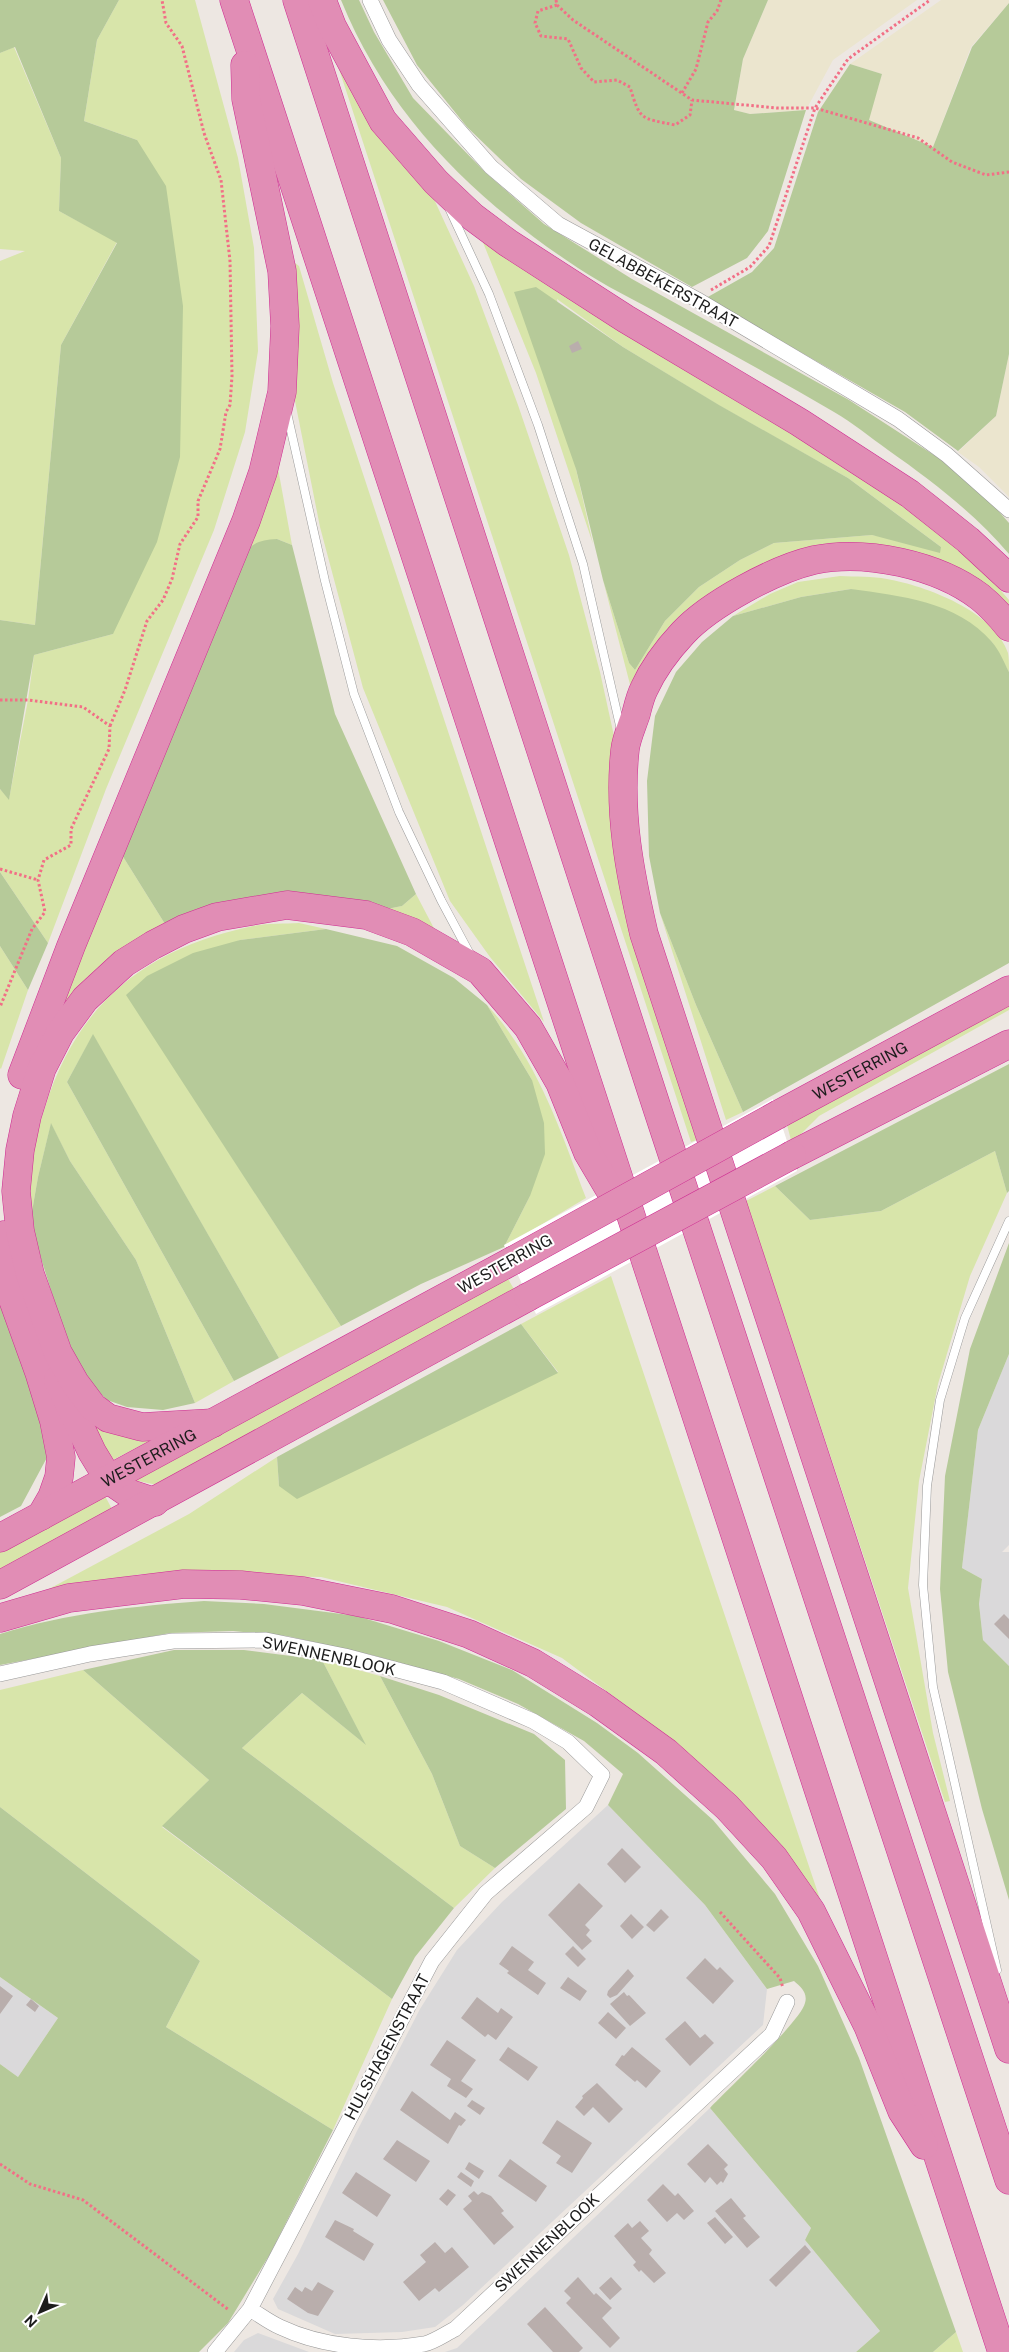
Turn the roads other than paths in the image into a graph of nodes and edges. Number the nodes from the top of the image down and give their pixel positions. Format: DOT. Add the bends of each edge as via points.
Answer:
graph roads {
  1 [pos="234,0"];
  2 [pos="297,0"];
  3 [pos="322,0"];
  4 [pos="370,0"];
  5 [pos="243,29"];
  6 [pos="436,182"];
  7 [pos="282,392"];
  8 [pos="1009,510"];
  9 [pos="1009,578"];
  10 [pos="1009,627"];
  11 [pos="625,749"];
  12 [pos="480,972"];
  13 [pos="1009,990"];
  14 [pos="1009,1044"];
  15 [pos="0,1175"];
  16 [pos="0,1214"];
  17 [pos="1009,1221"];
  18 [pos="638,1236"];
  19 [pos="10,1272"];
  20 [pos="212,1423"];
  21 [pos="109,1480"];
  22 [pos="154,1502"];
  23 [pos="41,1516"];
  24 [pos="0,1538"];
  25 [pos="0,1585"];
  26 [pos="0,1618"];
  27 [pos="0,1674"];
  28 [pos="602,1775"];
  29 [pos="999,1979"];
  30 [pos="787,2002"];
  31 [pos="1005,2007"];
  32 [pos="1009,2026"];
  33 [pos="1009,2049"];
  34 [pos="943,2173"];
  35 [pos="1009,2180"];
  36 [pos="246,2314"];
  37 [pos="215,2352"];
  38 [pos="1002,2352"];
  1 -- 5 [label="highway"];
  2 -- 35 [label="highway"];
  3 -- 6 [label="highway" via="332,26 384,120"];
  4 -- 8 [label="street, GELABBEKERSTRAAT" via="389,40 420,85 491,167 558,224 696,299 898,419 947,455"];
  5 -- 7 [label="highway" via="246,99 282,271 285,326"];
  5 -- 18 [label="highway"];
  6 -- 9 [label="highway" via="508,243 910,494"];
  6 -- 11 [label="lane" via="489,294 538,425 584,564"];
  7 -- 12 [label="lane" via="354,694 399,812"];
  7 -- 15 [label="highway" via="263,472 246,521 68,956 12,1102 3,1140"];
  10 -- 11 [label="highway" via="980,597 943,576 888,559 848,557 814,560 775,574 738,593 683,632 644,690"];
  11 -- 33 [label="highway" via="623,811 628,860 644,934"];
  12 -- 18 [label="highway" via="528,1027 560,1084 588,1153"];
  12 -- 20 [label="highway" via="412,932 366,915 287,905 216,917 184,929 124,963 85,999 60,1033 42,1068 27,1116 16,1191 20,1232 30,1274 58,1353 93,1407 108,1418 142,1427"];
  13 -- 20 [label="highway, WESTERRING, bridge"];
  14 -- 22 [label="highway, bridge" via="792,1155"];
  16 -- 19 [label="highway"];
  17 -- 29 [label="lane" via="965,1318 940,1400 927,1486 923,1585 933,1687"];
  18 -- 34 [label="highway"];
  19 -- 21 [label="highway" via="38,1341"];
  19 -- 23 [label="highway" via="12,1297 49,1404 61,1457 59,1477"];
  20 -- 21 [label="highway, WESTERRING"];
  21 -- 22 [label="highway" via="128,1493"];
  21 -- 23 [label="highway, WESTERRING"];
  22 -- 25 [label="highway"];
  23 -- 24 [label="highway, WESTERRING"];
  26 -- 34 [label="highway" via="69,1598 184,1584 241,1585 303,1591 392,1609 469,1634 534,1663 598,1703 666,1752 726,1807 774,1858 812,1912 868,2026 902,2111"];
  27 -- 28 [label="street, SWENNENBLOOK" via="90,1654 173,1641 266,1640 345,1656 443,1682 533,1721 568,1742"];
  28 -- 36 [label="street, HULSHAGENSTRAAT" via="586,1807 486,1893 432,1962"];
  30 -- 36 [label="street, SWENNENBLOOK" via="772,2034 455,2329 425,2344 352,2347 324,2343"];
  31 -- 32 [label="lane"];
  34 -- 38 [label="highway"];
  36 -- 37 [label="street, HULSHAGENSTRAAT"];
}
